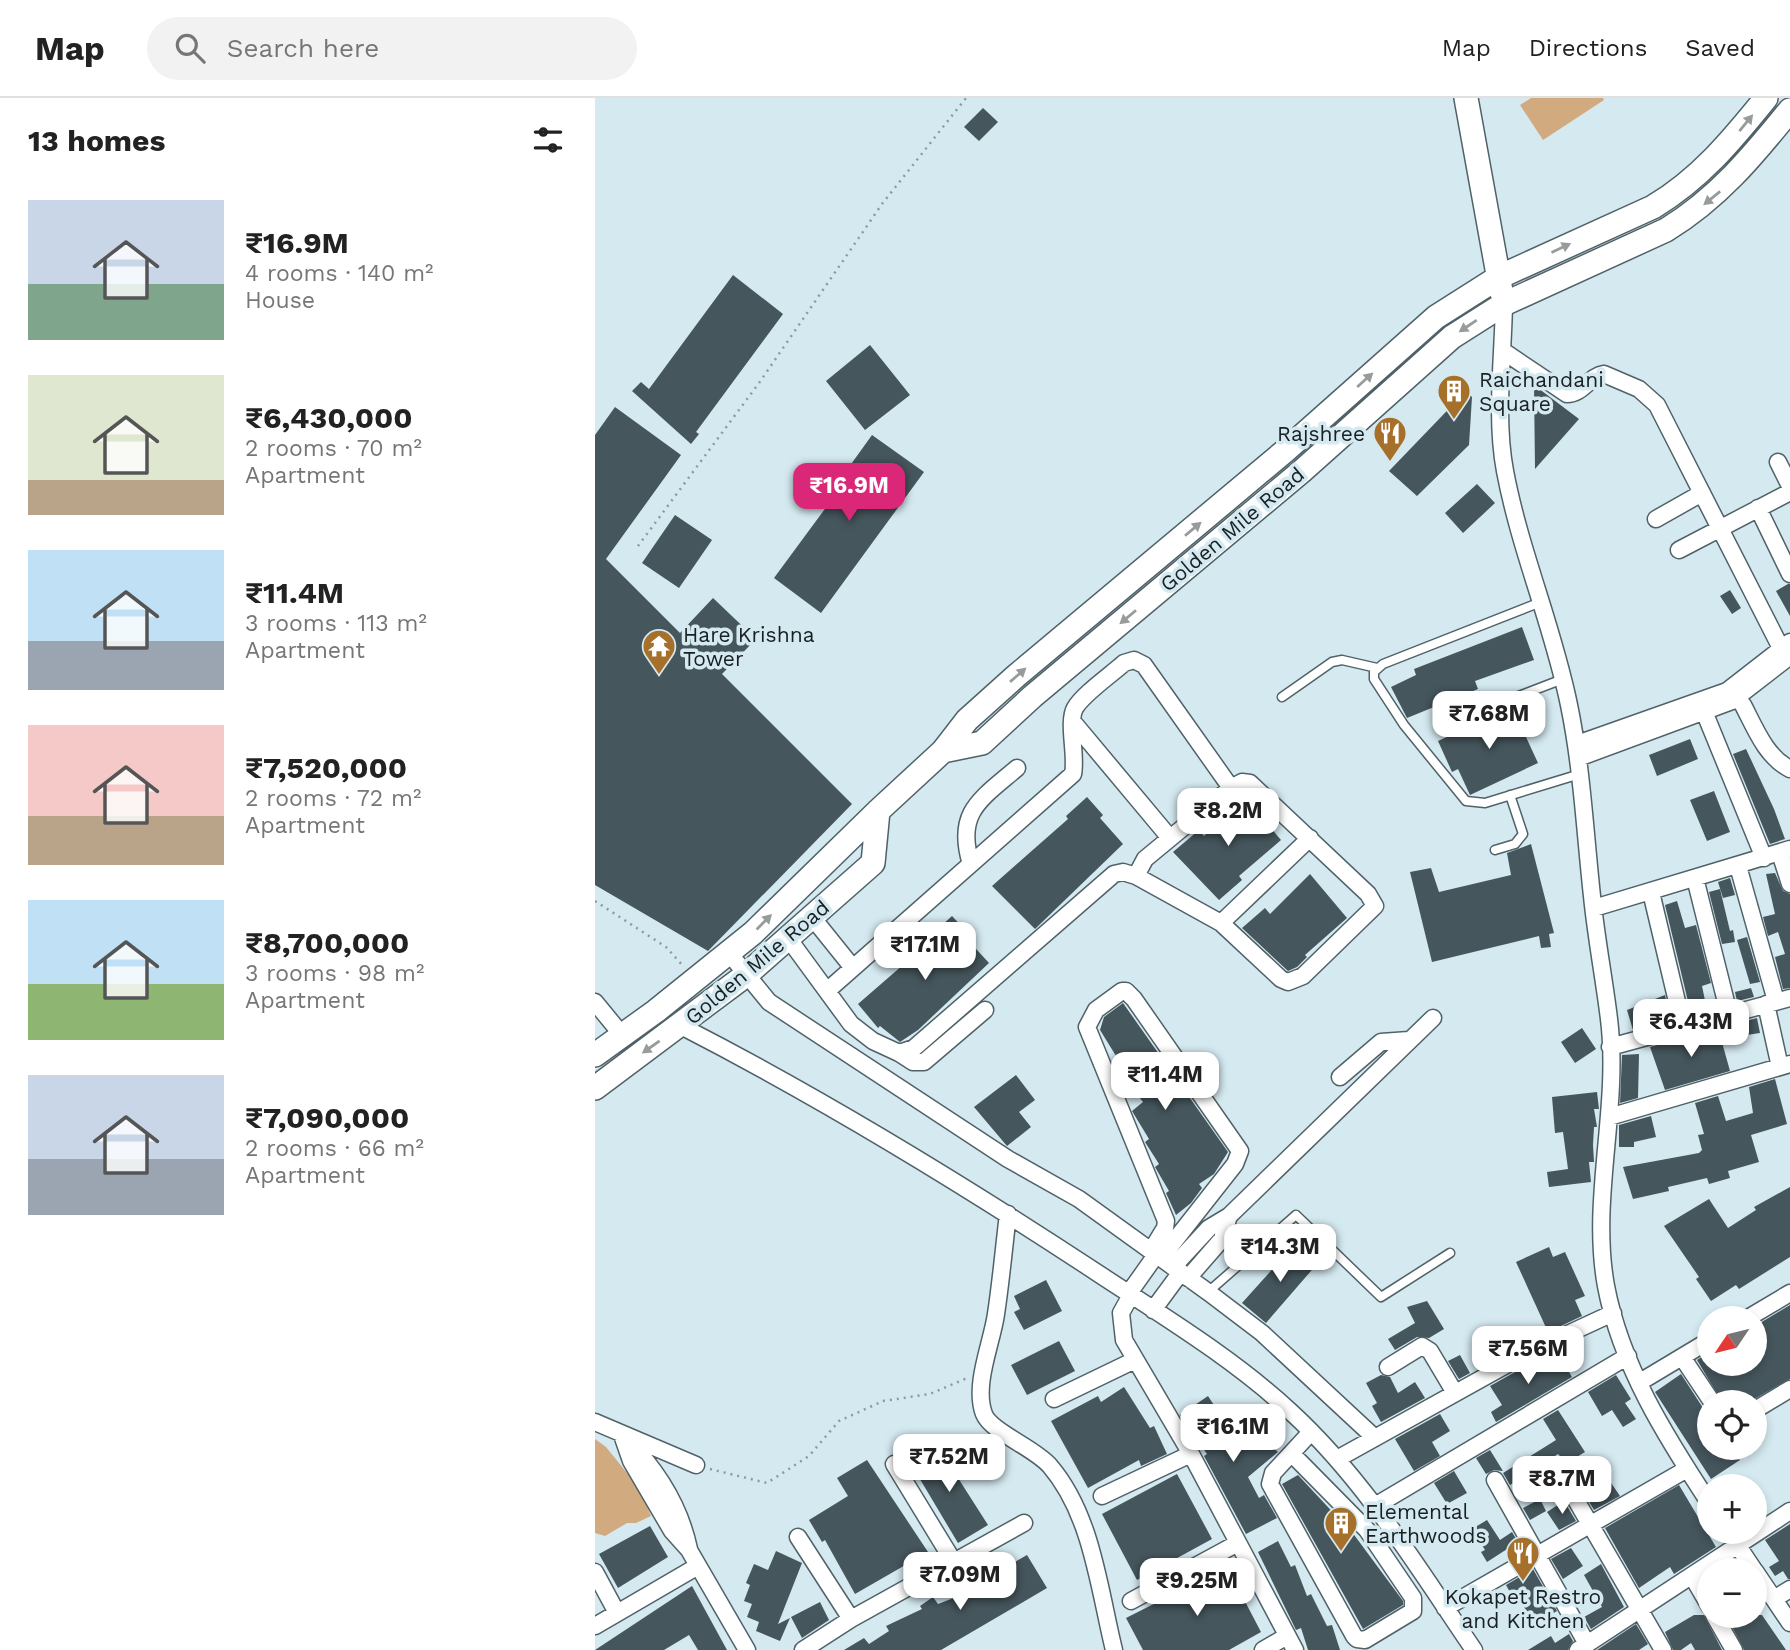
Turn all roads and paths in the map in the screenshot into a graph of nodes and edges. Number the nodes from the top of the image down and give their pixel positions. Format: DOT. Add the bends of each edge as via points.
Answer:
graph roads {
  1 [pos="967,98"];
  2 [pos="1466,98"];
  3 [pos="1766,98"];
  4 [pos="1790,110"];
  5 [pos="1716,158"];
  6 [pos="1735,175"];
  7 [pos="1499,276"];
  8 [pos="1504,304"];
  9 [pos="1503,351"];
  10 [pos="1778,462"];
  11 [pos="1790,486"];
  12 [pos="1790,492"];
  13 [pos="1702,493"];
  14 [pos="1758,509"];
  15 [pos="1656,519"];
  16 [pos="1720,528"];
  17 [pos="638,546"];
  18 [pos="1679,550"];
  19 [pos="1790,574"];
  20 [pos="1541,602"];
  21 [pos="1787,651"];
  22 [pos="1377,668"];
  23 [pos="1563,679"];
  24 [pos="1282,697"];
  25 [pos="1743,705"];
  26 [pos="1702,707"];
  27 [pos="1456,720"];
  28 [pos="1073,722"];
  29 [pos="943,751"];
  30 [pos="1578,759"];
  31 [pos="1017,768"];
  32 [pos="1790,769"];
  33 [pos="1231,788"];
  34 [pos="1510,795"];
  35 [pos="878,811"];
  36 [pos="1170,838"];
  37 [pos="1310,838"];
  38 [pos="1495,850"];
  39 [pos="1785,851"];
  40 [pos="1763,858"];
  41 [pos="971,864"];
  42 [pos="1738,866"];
  43 [pos="1136,876"];
  44 [pos="1695,878"];
  45 [pos="1790,884"];
  46 [pos="1651,891"];
  47 [pos="595,901"];
  48 [pos="1594,908"];
  49 [pos="811,917"];
  50 [pos="1221,923"];
  51 [pos="788,938"];
  52 [pos="729,953"];
  53 [pos="853,968"];
  54 [pos="746,975"];
  55 [pos="696,980"];
  56 [pos="828,990"];
  57 [pos="1777,1001"];
  58 [pos="595,1002"];
  59 [pos="985,1010"];
  60 [pos="1729,1014"];
  61 [pos="1433,1018"];
  62 [pos="681,1026"];
  63 [pos="1683,1027"];
  64 [pos="622,1035"];
  65 [pos="1409,1040"];
  66 [pos="1610,1047"];
  67 [pos="1382,1050"];
  68 [pos="899,1053"];
  69 [pos="595,1055"];
  70 [pos="1785,1065"];
  71 [pos="1340,1077"];
  72 [pos="595,1088"];
  73 [pos="1334,1113"];
  74 [pos="1609,1117"];
  75 [pos="1008,1214"];
  76 [pos="1173,1229"];
  77 [pos="1450,1253"];
  78 [pos="1168,1263"];
  79 [pos="1208,1292"];
  80 [pos="1128,1293"];
  81 [pos="1790,1293"];
  82 [pos="1767,1307"];
  83 [pos="1153,1310"];
  84 [pos="1613,1313"];
  85 [pos="1697,1350"];
  86 [pos="1628,1356"];
  87 [pos="1135,1360"];
  88 [pos="1684,1360"];
  89 [pos="1388,1367"];
  90 [pos="982,1371"];
  91 [pos="1641,1386"];
  92 [pos="1790,1389"];
  93 [pos="1703,1390"];
  94 [pos="1455,1393"];
  95 [pos="1054,1399"];
  96 [pos="1767,1403"];
  97 [pos="595,1422"];
  98 [pos="622,1436"];
  99 [pos="1315,1436"];
  100 [pos="1375,1438"];
  101 [pos="1191,1454"];
  102 [pos="1296,1457"];
  103 [pos="1337,1459"];
  104 [pos="894,1464"];
  105 [pos="696,1465"];
  106 [pos="1558,1469"];
  107 [pos="1687,1469"];
  108 [pos="1495,1480"];
  109 [pos="1697,1484"];
  110 [pos="1101,1496"];
  111 [pos="1374,1506"];
  112 [pos="1790,1511"];
  113 [pos="1024,1523"];
  114 [pos="1590,1525"];
  115 [pos="798,1537"];
  116 [pos="1238,1543"];
  117 [pos="1738,1545"];
  118 [pos="1538,1555"];
  119 [pos="1747,1558"];
  120 [pos="955,1564"];
  121 [pos="698,1566"];
  122 [pos="595,1572"];
  123 [pos="1692,1576"];
  124 [pos="1697,1585"];
  125 [pos="1767,1588"];
  126 [pos="1790,1589"];
  127 [pos="1774,1599"];
  128 [pos="1131,1601"];
  129 [pos="1445,1608"];
  130 [pos="1638,1611"];
  131 [pos="617,1613"];
  132 [pos="851,1619"];
  133 [pos="1790,1623"];
  134 [pos="595,1626"];
  135 [pos="1721,1628"];
  136 [pos="1291,1643"];
  137 [pos="1582,1647"];
  138 [pos="1659,1648"];
  139 [pos="747,1650"];
  140 [pos="803,1650"];
  141 [pos="1114,1650"];
  142 [pos="1263,1650"];
  143 [pos="1474,1650"];
  144 [pos="1734,1650"];
  1 -- 17 [label="path" via="882,204 759,383"];
  2 -- 7 [label="street"];
  5 -- 3 [label="street, Golden Mile Road, one-way"];
  4 -- 6 [label="street, Golden Mile Road"];
  5 -- 6 [label="street"];
  7 -- 5 [label="street, Golden Mile Road, one-way" via="1653,207"];
  6 -- 8 [label="street, Golden Mile Road, one-way" via="1665,230"];
  7 -- 8 [label="street"];
  29 -- 7 [label="street, Golden Mile Road, one-way" via="967,720 1016,676 1265,468 1436,317"];
  8 -- 9 [label="street"];
  8 -- 29 [label="street, Golden Mile Road, one-way" via="1452,337 982,743"];
  9 -- 13 [label="street" via="1567,394 1604,374 1648,395"];
  9 -- 20 [label="street" via="1504,467"];
  10 -- 11 [label="street"];
  12 -- 14 [label="street"];
  13 -- 15 [label="street"];
  13 -- 16 [label="street"];
  14 -- 16 [label="street"];
  14 -- 19 [label="street"];
  16 -- 18 [label="street"];
  16 -- 21 [label="street"];
  20 -- 22 [label="lane"];
  20 -- 23 [label="street"];
  21 -- 26 [label="street" via="1732,701"];
  22 -- 24 [label="lane" via="1332,662"];
  22 -- 34 [label="lane" via="1374,678 1404,725 1466,801 1485,803"];
  23 -- 27 [label="lane"];
  23 -- 30 [label="street"];
  25 -- 32 [label="street" via="1761,740 1781,765"];
  26 -- 30 [label="street"];
  26 -- 40 [label="street"];
  28 -- 33 [label="street" via="1075,707 1124,663 1138,661"];
  28 -- 36 [label="street"];
  28 -- 41 [label="street" via="1073,774"];
  29 -- 35 [label="street, Golden Mile Road"];
  30 -- 34 [label="lane"];
  30 -- 48 [label="street"];
  31 -- 41 [label="street" via="981,799 968,817 965,839"];
  33 -- 36 [label="street"];
  33 -- 37 [label="street" via="1250,783"];
  34 -- 38 [label="lane" via="1523,834 1515,844"];
  35 -- 49 [label="street, Golden Mile Road" via="873,863"];
  52 -- 35 [label="street, Golden Mile Road, one-way"];
  36 -- 43 [label="street" via="1145,859"];
  37 -- 50 [label="street"];
  37 -- 50 [label="street" via="1368,894 1375,906 1372,912 1303,976 1288,982"];
  39 -- 40 [label="street"];
  39 -- 45 [label="street"];
  40 -- 42 [label="street"];
  41 -- 53 [label="street"];
  42 -- 44 [label="street"];
  42 -- 57 [label="street"];
  43 -- 50 [label="street"];
  43 -- 68 [label="street" via="1123,872 1100,884 914,1048"];
  44 -- 46 [label="street"];
  44 -- 60 [label="street"];
  46 -- 48 [label="street"];
  46 -- 63 [label="street"];
  47 -- 55 [label="path" via="666,947"];
  48 -- 66 [label="street"];
  49 -- 51 [label="street, Golden Mile Road"];
  49 -- 53 [label="street"];
  51 -- 54 [label="street, Golden Mile Road"];
  51 -- 56 [label="street"];
  52 -- 54 [label="street"];
  52 -- 55 [label="street, Golden Mile Road"];
  53 -- 56 [label="street"];
  54 -- 62 [label="street, Golden Mile Road"];
  54 -- 78 [label="street" via="769,1002 1008,1159 1079,1199"];
  55 -- 64 [label="street, Golden Mile Road"];
  56 -- 68 [label="street" via="851,1024"];
  57 -- 60 [label="street"];
  57 -- 70 [label="street"];
  58 -- 64 [label="street"];
  59 -- 68 [label="street" via="924,1062 913,1062"];
  60 -- 63 [label="street"];
  61 -- 65 [label="street"];
  62 -- 72 [label="street, Golden Mile Road, one-way"];
  62 -- 75 [label="street" via="813,1097"];
  63 -- 66 [label="street"];
  64 -- 69 [label="street, Golden Mile Road"];
  65 -- 71 [label="street" via="1381,1042"];
  65 -- 73 [label="street"];
  66 -- 74 [label="street"];
  67 -- 73 [label="street" via="1345,1085"];
  70 -- 74 [label="street"];
  73 -- 78 [label="street" via="1229,1216 1222,1239"];
  74 -- 84 [label="street" via="1602,1225"];
  75 -- 80 [label="street"];
  75 -- 90 [label="street" via="996,1317"];
  76 -- 76 [label="street" via="1087,1027 1091,1015 1122,991 1134,999 1240,1151 1235,1164"];
  76 -- 78 [label="street"];
  77 -- 79 [label="lane" via="1381,1297 1296,1215"];
  78 -- 79 [label="street"];
  78 -- 80 [label="street"];
  78 -- 83 [label="street"];
  79 -- 100 [label="street" via="1262,1333"];
  80 -- 83 [label="street"];
  80 -- 87 [label="street" via="1121,1313 1124,1340"];
  81 -- 82 [label="street"];
  83 -- 99 [label="street" via="1236,1368"];
  84 -- 86 [label="street"];
  84 -- 94 [label="street"];
  85 -- 88 [label="street"];
  86 -- 91 [label="street"];
  86 -- 111 [label="street"];
  87 -- 95 [label="street"];
  87 -- 101 [label="street"];
  88 -- 91 [label="street"];
  88 -- 93 [label="street"];
  89 -- 94 [label="street" via="1422,1346 1430,1351"];
  90 -- 105 [label="path" via="940,1392 883,1401 839,1421 809,1456 767,1483"];
  90 -- 141 [label="street" via="986,1417 1031,1447 1050,1466 1073,1502 1104,1600"];
  91 -- 107 [label="street"];
  92 -- 96 [label="street"];
  94 -- 100 [label="street"];
  97 -- 98 [label="street"];
  98 -- 105 [label="street"];
  98 -- 121 [label="street" via="631,1461"];
  99 -- 102 [label="street"];
  99 -- 103 [label="street"];
  100 -- 103 [label="street"];
  101 -- 110 [label="street"];
  101 -- 116 [label="street"];
  102 -- 102 [label="street" via="1367,1530 1413,1598 1413,1611 1365,1640 1354,1636 1273,1491 1270,1477"];
  103 -- 111 [label="street"];
  104 -- 120 [label="street"];
  106 -- 114 [label="street"];
  107 -- 109 [label="street"];
  107 -- 114 [label="street"];
  108 -- 118 [label="street"];
  111 -- 129 [label="street"];
  112 -- 117 [label="street"];
  113 -- 120 [label="street"];
  114 -- 118 [label="street"];
  114 -- 130 [label="street"];
  115 -- 132 [label="street"];
  116 -- 128 [label="street"];
  116 -- 136 [label="street"];
  117 -- 119 [label="street"];
  117 -- 123 [label="street"];
  118 -- 129 [label="street"];
  118 -- 137 [label="street"];
  120 -- 132 [label="street"];
  121 -- 131 [label="street"];
  121 -- 139 [label="street"];
  122 -- 131 [label="street"];
  123 -- 124 [label="street"];
  123 -- 130 [label="street"];
  125 -- 127 [label="street"];
  126 -- 127 [label="street"];
  127 -- 133 [label="street"];
  129 -- 143 [label="street"];
  130 -- 137 [label="street"];
  130 -- 138 [label="street"];
  131 -- 134 [label="street"];
  132 -- 140 [label="street"];
  135 -- 144 [label="street"];
  136 -- 142 [label="street"];
}
